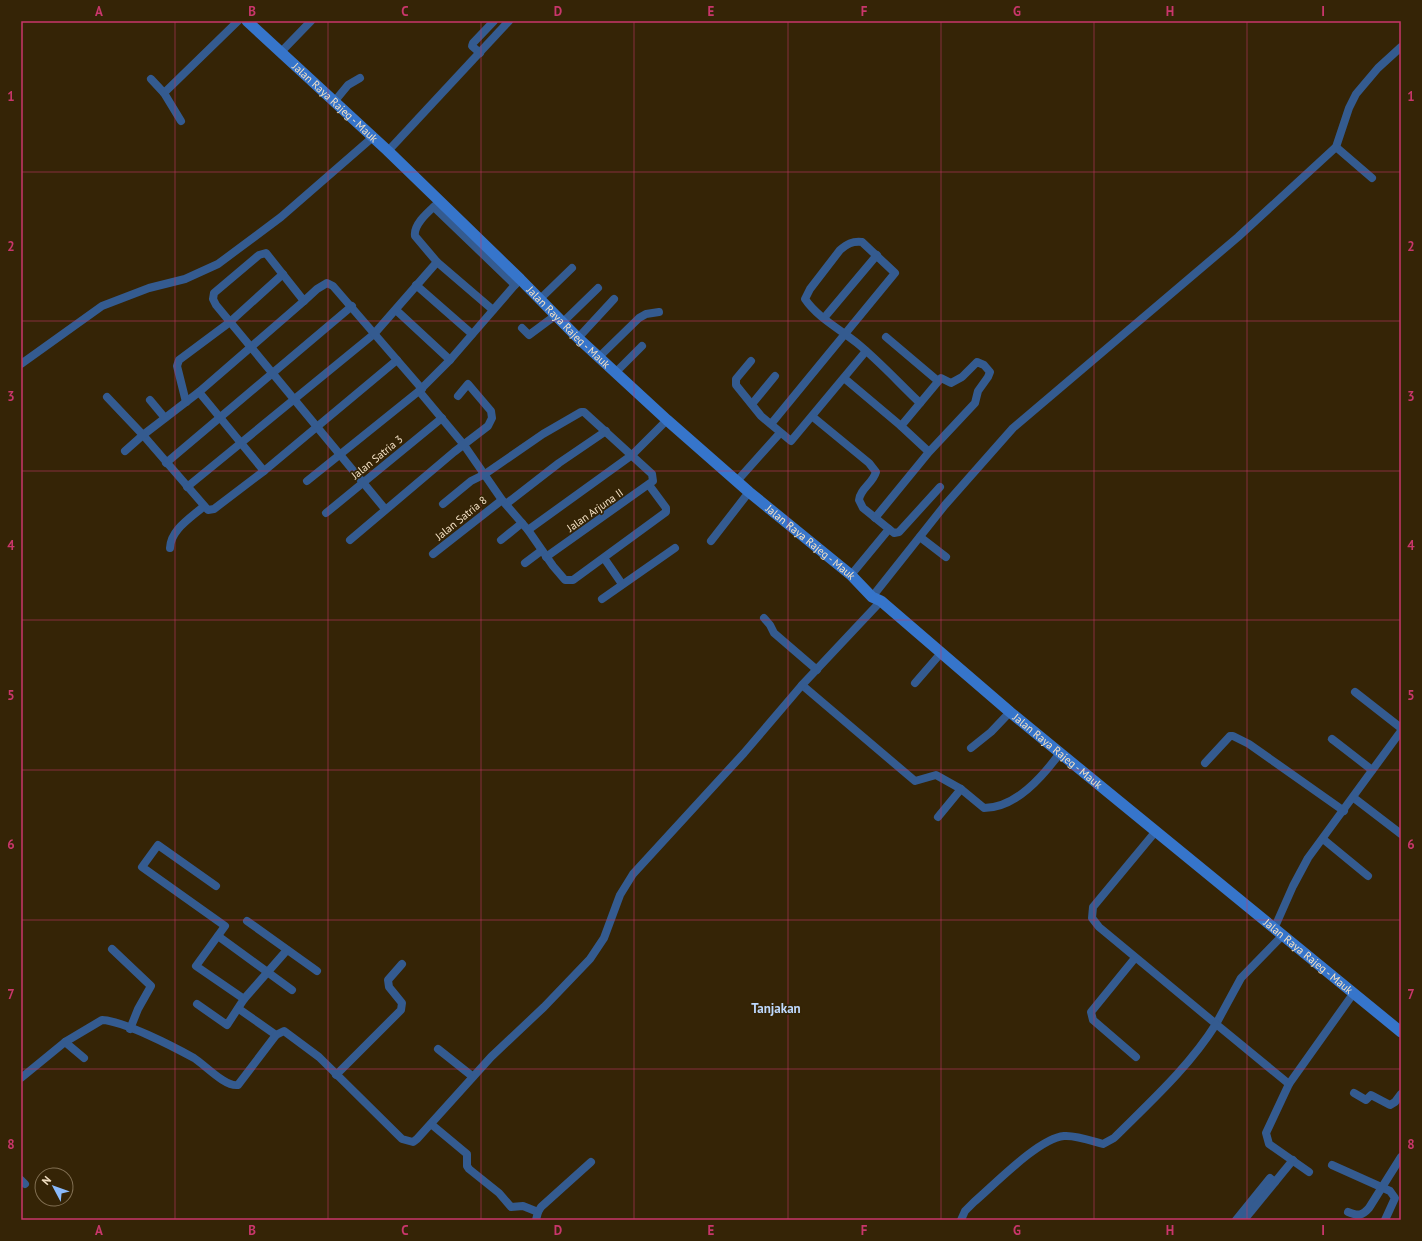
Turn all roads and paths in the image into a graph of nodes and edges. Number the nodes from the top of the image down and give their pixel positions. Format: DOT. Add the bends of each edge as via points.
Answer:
graph roads {
  1 [pos="238,21"];
  2 [pos="247,21"];
  3 [pos="311,21"];
  4 [pos="494,21"];
  5 [pos="509,21"];
  6 [pos="1401,47"];
  7 [pos="281,52"];
  8 [pos="480,53"];
  9 [pos="360,78"];
  10 [pos="151,79"];
  11 [pos="164,93"];
  12 [pos="334,102"];
  13 [pos="182,121"];
  14 [pos="373,137"];
  15 [pos="1336,148"];
  16 [pos="388,151"];
  17 [pos="1372,178"];
  18 [pos="437,204"];
  19 [pos="877,255"];
  20 [pos="437,262"];
  21 [pos="572,268"];
  22 [pos="282,274"];
  23 [pos="518,282"];
  24 [pos="416,285"];
  25 [pos="598,288"];
  26 [pos="540,299"];
  27 [pos="614,299"];
  28 [pos="304,301"];
  29 [pos="352,306"];
  30 [pos="396,310"];
  31 [pos="493,310"];
  32 [pos="659,312"];
  33 [pos="824,318"];
  34 [pos="560,319"];
  35 [pos="230,322"];
  36 [pos="522,328"];
  37 [pos="374,334"];
  38 [pos="472,334"];
  39 [pos="844,334"];
  40 [pos="886,337"];
  41 [pos="578,338"];
  42 [pos="642,346"];
  43 [pos="251,347"];
  44 [pos="866,351"];
  45 [pos="599,357"];
  46 [pos="397,360"];
  47 [pos="450,360"];
  48 [pos="751,361"];
  49 [pos="21,364"];
  50 [pos="616,372"];
  51 [pos="272,373"];
  52 [pos="775,376"];
  53 [pos="844,378"];
  54 [pos="938,381"];
  55 [pos="421,390"];
  56 [pos="199,392"];
  57 [pos="458,396"];
  58 [pos="107,397"];
  59 [pos="150,400"];
  60 [pos="295,400"];
  61 [pos="186,402"];
  62 [pos="920,403"];
  63 [pos="752,404"];
  64 [pos="813,417"];
  65 [pos="166,418"];
  66 [pos="220,418"];
  67 [pos="442,418"];
  68 [pos="667,420"];
  69 [pos="771,424"];
  70 [pos="901,426"];
  71 [pos="316,427"];
  72 [pos="606,431"];
  73 [pos="780,433"];
  74 [pos="143,435"];
  75 [pos="240,444"];
  76 [pos="464,445"];
  77 [pos="125,451"];
  78 [pos="929,452"];
  79 [pos="340,455"];
  80 [pos="632,455"];
  81 [pos="166,463"];
  82 [pos="264,471"];
  83 [pos="485,474"];
  84 [pos="307,481"];
  85 [pos="363,482"];
  86 [pos="651,482"];
  87 [pos="737,482"];
  88 [pos="187,487"];
  89 [pos="940,487"];
  90 [pos="749,492"];
  91 [pos="504,502"];
  92 [pos="443,504"];
  93 [pos="204,506"];
  94 [pos="385,509"];
  95 [pos="326,513"];
  96 [pos="875,518"];
  97 [pos="522,523"];
  98 [pos="528,530"];
  99 [pos="889,530"];
  100 [pos="920,538"];
  101 [pos="350,540"];
  102 [pos="501,540"];
  103 [pos="711,541"];
  104 [pos="170,548"];
  105 [pos="676,548"];
  106 [pos="433,554"];
  107 [pos="544,554"];
  108 [pos="946,557"];
  109 [pos="604,558"];
  110 [pos="525,563"];
  111 [pos="851,575"];
  112 [pos="622,584"];
  113 [pos="602,599"];
  114 [pos="876,599"];
  115 [pos="764,618"];
  116 [pos="940,653"];
  117 [pos="817,670"];
  118 [pos="915,683"];
  119 [pos="802,685"];
  120 [pos="1355,692"];
  121 [pos="1010,712"];
  122 [pos="1401,730"];
  123 [pos="1332,739"];
  124 [pos="972,748"];
  125 [pos="1060,753"];
  126 [pos="1205,764"];
  127 [pos="1372,770"];
  128 [pos="961,789"];
  129 [pos="1354,798"];
  130 [pos="1344,811"];
  131 [pos="938,817"];
  132 [pos="1156,831"];
  133 [pos="1401,834"];
  134 [pos="1323,839"];
  135 [pos="1368,876"];
  136 [pos="216,886"];
  137 [pos="247,921"];
  138 [pos="1278,932"];
  139 [pos="218,936"];
  140 [pos="112,950"];
  141 [pos="287,950"];
  142 [pos="1135,958"];
  143 [pos="402,964"];
  144 [pos="318,971"];
  145 [pos="268,972"];
  146 [pos="292,990"];
  147 [pos="1353,994"];
  148 [pos="244,999"];
  149 [pos="198,1004"];
  150 [pos="239,1009"];
  151 [pos="1216,1024"];
  152 [pos="130,1029"];
  153 [pos="1401,1032"];
  154 [pos="276,1035"];
  155 [pos="65,1042"];
  156 [pos="438,1049"];
  157 [pos="1136,1057"];
  158 [pos="84,1058"];
  159 [pos="336,1075"];
  160 [pos="472,1076"];
  161 [pos="21,1078"];
  162 [pos="1289,1084"];
  163 [pos="1354,1093"];
  164 [pos="1401,1094"];
  165 [pos="431,1124"];
  166 [pos="1401,1157"];
  167 [pos="1293,1160"];
  168 [pos="591,1162"];
  169 [pos="1332,1165"];
  170 [pos="1309,1172"];
  171 [pos="1275,1182"];
  172 [pos="1382,1187"];
  173 [pos="1348,1212"];
  174 [pos="537,1216"];
  175 [pos="961,1220"];
  176 [pos="1236,1220"];
  177 [pos="1244,1220"];
  178 [pos="1385,1220"];
  1 -- 11 [label="street"];
  2 -- 7 [label="main road, Jalan Raya Rajeg - Mauk"];
  3 -- 7 [label="street"];
  4 -- 8 [label="street" via="473,43 472,46"];
  5 -- 8 [label="street"];
  6 -- 15 [label="street" via="1378,68 1356,94"];
  7 -- 12 [label="main road, Jalan Raya Rajeg - Mauk"];
  8 -- 16 [label="street"];
  9 -- 12 [label="street" via="348,85"];
  10 -- 11 [label="street"];
  11 -- 13 [label="street"];
  12 -- 14 [label="main road, Jalan Raya Rajeg - Mauk"];
  14 -- 16 [label="main road, Jalan Raya Rajeg - Mauk"];
  14 -- 49 [label="street" via="281,217 218,264 185,279 149,288 102,306"];
  15 -- 17 [label="street"];
  15 -- 100 [label="street" via="1238,237 1014,428 945,505"];
  16 -- 18 [label="main road, Jalan Raya Rajeg - Mauk"];
  18 -- 20 [label="street" via="417,224 414,232"];
  18 -- 23 [label="main road, Jalan Raya Rajeg - Mauk"];
  19 -- 33 [label="street"];
  19 -- 33 [label="street" via="862,242 851,242 840,250 805,299"];
  19 -- 39 [label="street" via="895,273"];
  20 -- 24 [label="street"];
  20 -- 31 [label="street"];
  21 -- 26 [label="street"];
  22 -- 28 [label="street"];
  22 -- 35 [label="street"];
  22 -- 35 [label="street" via="269,254 263,253 218,288 213,300"];
  23 -- 26 [label="main road, Jalan Raya Rajeg - Mauk"];
  23 -- 31 [label="street"];
  24 -- 30 [label="street"];
  24 -- 38 [label="street"];
  25 -- 34 [label="street"];
  26 -- 34 [label="main road, Jalan Raya Rajeg - Mauk"];
  27 -- 41 [label="street"];
  28 -- 29 [label="street" via="327,283"];
  28 -- 43 [label="street"];
  29 -- 37 [label="street"];
  29 -- 51 [label="street"];
  30 -- 37 [label="street"];
  30 -- 47 [label="street"];
  31 -- 38 [label="street"];
  32 -- 45 [label="street" via="639,318"];
  33 -- 39 [label="street"];
  34 -- 36 [label="street" via="529,335"];
  34 -- 41 [label="main road, Jalan Raya Rajeg - Mauk"];
  35 -- 43 [label="street"];
  35 -- 61 [label="street" via="179,360 177,366"];
  37 -- 46 [label="street"];
  37 -- 60 [label="street"];
  38 -- 47 [label="street"];
  39 -- 44 [label="street"];
  39 -- 69 [label="street"];
  40 -- 54 [label="street"];
  41 -- 45 [label="main road, Jalan Raya Rajeg - Mauk"];
  42 -- 50 [label="street"];
  43 -- 51 [label="street"];
  43 -- 56 [label="street"];
  44 -- 53 [label="street"];
  44 -- 62 [label="street"];
  45 -- 50 [label="main road, Jalan Raya Rajeg - Mauk"];
  46 -- 55 [label="street"];
  46 -- 71 [label="street"];
  47 -- 55 [label="street"];
  48 -- 63 [label="street" via="735,382"];
  50 -- 68 [label="main road, Jalan Raya Rajeg - Mauk"];
  51 -- 60 [label="street"];
  51 -- 66 [label="street"];
  52 -- 63 [label="street"];
  53 -- 64 [label="street"];
  53 -- 70 [label="street"];
  54 -- 62 [label="street"];
  54 -- 78 [label="street" via="943,378 951,383 962,377 977,362 990,372 978,391 975,403"];
  55 -- 67 [label="street"];
  55 -- 79 [label="street"];
  56 -- 61 [label="street"];
  56 -- 66 [label="street"];
  57 -- 76 [label="street" via="468,384 492,414 488,426"];
  58 -- 74 [label="street"];
  59 -- 65 [label="street"];
  60 -- 71 [label="street"];
  60 -- 75 [label="street"];
  61 -- 65 [label="street"];
  62 -- 70 [label="street"];
  63 -- 69 [label="street"];
  64 -- 73 [label="street" via="794,440 788,440"];
  64 -- 96 [label="street" via="875,469 875,476 861,493 859,500 863,508"];
  65 -- 74 [label="street"];
  66 -- 75 [label="street"];
  66 -- 81 [label="street"];
  67 -- 76 [label="street"];
  67 -- 85 [label="street, Jalan Satria 3"];
  68 -- 80 [label="street"];
  68 -- 87 [label="main road, Jalan Raya Rajeg - Mauk"];
  69 -- 73 [label="street"];
  70 -- 78 [label="street"];
  71 -- 79 [label="street"];
  71 -- 82 [label="street"];
  72 -- 80 [label="street"];
  72 -- 83 [label="street" via="588,414 581,412 543,434"];
  72 -- 91 [label="street, Jalan Satria 8"];
  73 -- 87 [label="street"];
  74 -- 77 [label="street"];
  74 -- 81 [label="street"];
  75 -- 82 [label="street"];
  75 -- 88 [label="street"];
  76 -- 83 [label="street"];
  76 -- 94 [label="street"];
  78 -- 96 [label="street"];
  79 -- 84 [label="street"];
  79 -- 85 [label="street"];
  80 -- 86 [label="street"];
  80 -- 98 [label="street"];
  81 -- 88 [label="street"];
  82 -- 93 [label="street" via="214,509 210,510"];
  83 -- 91 [label="street"];
  83 -- 92 [label="street" via="471,481"];
  85 -- 94 [label="street"];
  85 -- 95 [label="street, Jalan Satria 3"];
  86 -- 107 [label="street, Jalan Arjuna II"];
  86 -- 109 [label="street" via="666,512"];
  87 -- 90 [label="main road, Jalan Raya Rajeg - Mauk"];
  88 -- 93 [label="street"];
  89 -- 99 [label="street" via="899,532"];
  90 -- 103 [label="street"];
  90 -- 111 [label="main road, Jalan Raya Rajeg - Mauk"];
  91 -- 97 [label="street"];
  91 -- 106 [label="street, Jalan Satria 8"];
  93 -- 104 [label="street" via="176,532"];
  94 -- 101 [label="street"];
  96 -- 99 [label="street"];
  97 -- 98 [label="street"];
  97 -- 102 [label="street"];
  98 -- 107 [label="street"];
  99 -- 111 [label="street"];
  100 -- 108 [label="street"];
  100 -- 114 [label="street"];
  105 -- 112 [label="street"];
  107 -- 109 [label="street" via="560,576 568,580 573,580"];
  107 -- 110 [label="street, Jalan Arjuna II"];
  109 -- 112 [label="street"];
  111 -- 114 [label="main road, Jalan Raya Rajeg - Mauk"];
  112 -- 113 [label="street"];
  114 -- 116 [label="main road, Jalan Raya Rajeg - Mauk"];
  114 -- 117 [label="street"];
  115 -- 117 [label="street" via="774,633"];
  116 -- 118 [label="street"];
  116 -- 121 [label="main road, Jalan Raya Rajeg - Mauk"];
  117 -- 119 [label="street"];
  119 -- 128 [label="street" via="915,781 936,775"];
  119 -- 160 [label="street" via="744,754 633,874 620,894 604,938 590,959"];
  120 -- 122 [label="street"];
  121 -- 124 [label="street"];
  121 -- 125 [label="main road, Jalan Raya Rajeg - Mauk"];
  122 -- 127 [label="street"];
  123 -- 127 [label="street"];
  125 -- 128 [label="street" via="1035,784 1001,806 984,808"];
  125 -- 132 [label="main road, Jalan Raya Rajeg - Mauk"];
  126 -- 130 [label="street" via="1230,736 1233,736 1249,744"];
  127 -- 129 [label="street"];
  128 -- 131 [label="street"];
  129 -- 130 [label="street"];
  129 -- 133 [label="street"];
  130 -- 134 [label="street"];
  132 -- 138 [label="main road, Jalan Raya Rajeg - Mauk"];
  132 -- 142 [label="street" via="1093,907 1092,913 1092,918 1099,927"];
  134 -- 135 [label="street"];
  134 -- 138 [label="street" via="1299,872"];
  136 -- 139 [label="street" via="158,845 142,867 225,926"];
  137 -- 141 [label="street"];
  138 -- 147 [label="main road, Jalan Raya Rajeg - Mauk"];
  138 -- 151 [label="street" via="1242,978"];
  139 -- 145 [label="street"];
  139 -- 148 [label="street" via="196,966"];
  140 -- 152 [label="street" via="152,986"];
  141 -- 144 [label="street"];
  141 -- 145 [label="street"];
  142 -- 151 [label="street"];
  142 -- 157 [label="street" via="1091,1012 1093,1020"];
  143 -- 159 [label="street" via="388,980 389,987 402,1003 401,1010"];
  145 -- 146 [label="street"];
  145 -- 148 [label="street"];
  147 -- 153 [label="main road, Jalan Raya Rajeg - Mauk"];
  147 -- 162 [label="street"];
  148 -- 150 [label="street"];
  149 -- 150 [label="street" via="227,1025"];
  150 -- 154 [label="street"];
  151 -- 162 [label="street"];
  151 -- 175 [label="street" via="1187,1064 1114,1138 1103,1144 1066,1135 1052,1138 974,1202 965,1211"];
  152 -- 154 [label="street" via="195,1059 235,1086 242,1082"];
  152 -- 155 [label="street" via="102,1020"];
  154 -- 159 [label="street" via="286,1032 319,1057"];
  155 -- 158 [label="street"];
  155 -- 161 [label="street"];
  156 -- 160 [label="street"];
  159 -- 165 [label="street" via="402,1139 413,1142"];
  160 -- 165 [label="street"];
  162 -- 167 [label="street" via="1266,1133 1268,1144"];
  163 -- 164 [label="street" via="1366,1100 1371,1095 1390,1105"];
  165 -- 174 [label="street" via="467,1154 469,1169 499,1193 511,1207 524,1206"];
  166 -- 172 [label="street"];
  167 -- 170 [label="street"];
  167 -- 171 [label="street"];
  168 -- 174 [label="street" via="548,1200"];
  169 -- 172 [label="street"];
  171 -- 176 [label="street" via="1270,1178"];
  171 -- 177 [label="street"];
  172 -- 173 [label="street" via="1363,1215"];
  172 -- 178 [label="street" via="1396,1198"];
}
